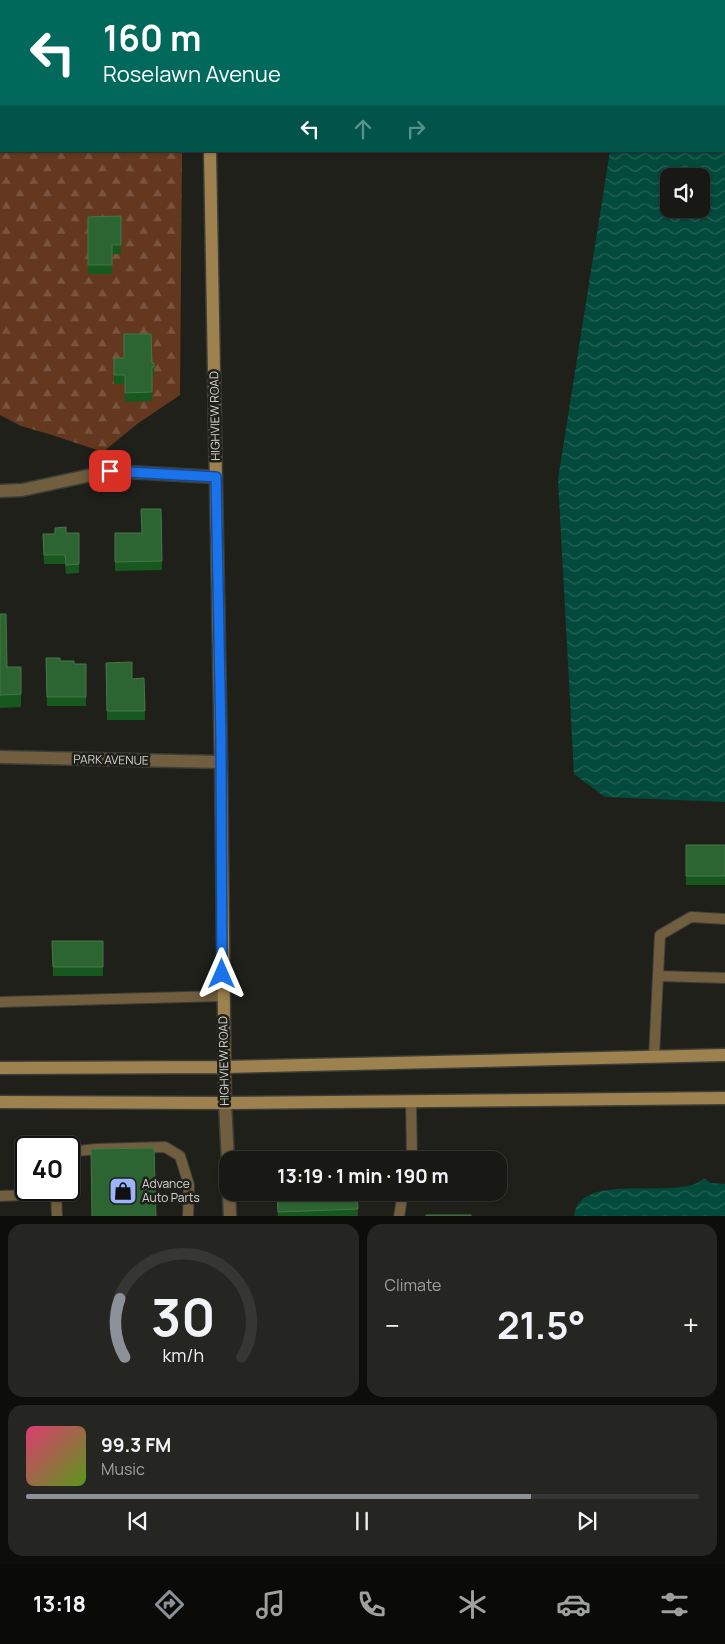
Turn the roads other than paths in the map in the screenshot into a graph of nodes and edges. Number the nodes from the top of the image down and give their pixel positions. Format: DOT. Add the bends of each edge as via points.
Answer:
graph roads {
  1 [pos="210,152"];
  2 [pos="216,477"];
  3 [pos="0,491"];
  4 [pos="0,757"];
  5 [pos="221,762"];
  6 [pos="725,919"];
  7 [pos="658,976"];
  8 [pos="725,978"];
  9 [pos="223,996"];
  10 [pos="0,1002"];
  11 [pos="725,1055"];
  12 [pos="654,1057"];
  13 [pos="224,1067"];
  14 [pos="0,1068"];
  15 [pos="725,1098"];
  16 [pos="412,1101"];
  17 [pos="0,1102"];
  18 [pos="225,1102"];
  19 [pos="80,1151"];
  20 [pos="227,1151"];
  21 [pos="412,1151"];
  22 [pos="15,1195"];
  23 [pos="0,1196"];
  24 [pos="56,1201"];
  25 [pos="229,1201"];
  26 [pos="402,1201"];
  27 [pos="57,1216"];
  28 [pos="188,1216"];
  29 [pos="230,1216"];
  30 [pos="399,1216"];
  1 -- 2 [label="main road, HIGHVIEW ROAD"];
  2 -- 3 [label="street" via="110,471 22,490"];
  2 -- 5 [label="main road, HIGHVIEW ROAD"];
  4 -- 5 [label="street, PARK AVENUE"];
  5 -- 9 [label="main road, HIGHVIEW ROAD"];
  6 -- 7 [label="lane" via="691,917 660,935"];
  7 -- 8 [label="lane"];
  7 -- 12 [label="lane"];
  9 -- 10 [label="lane"];
  9 -- 13 [label="main road, HIGHVIEW ROAD"];
  11 -- 12 [label="main road"];
  12 -- 13 [label="main road"];
  13 -- 14 [label="main road"];
  13 -- 18 [label="main road, HIGHVIEW ROAD"];
  15 -- 16 [label="main road"];
  16 -- 18 [label="main road"];
  16 -- 21 [label="lane"];
  17 -- 18 [label="main road"];
  18 -- 20 [label="street, HIGHVIEW ROAD"];
  19 -- 28 [label="lane" via="165,1147 180,1156 189,1185"];
  22 -- 23 [label="lane"];
  24 -- 27 [label="lane"];
  25 -- 29 [label="street"];
  26 -- 30 [label="lane"];
}
